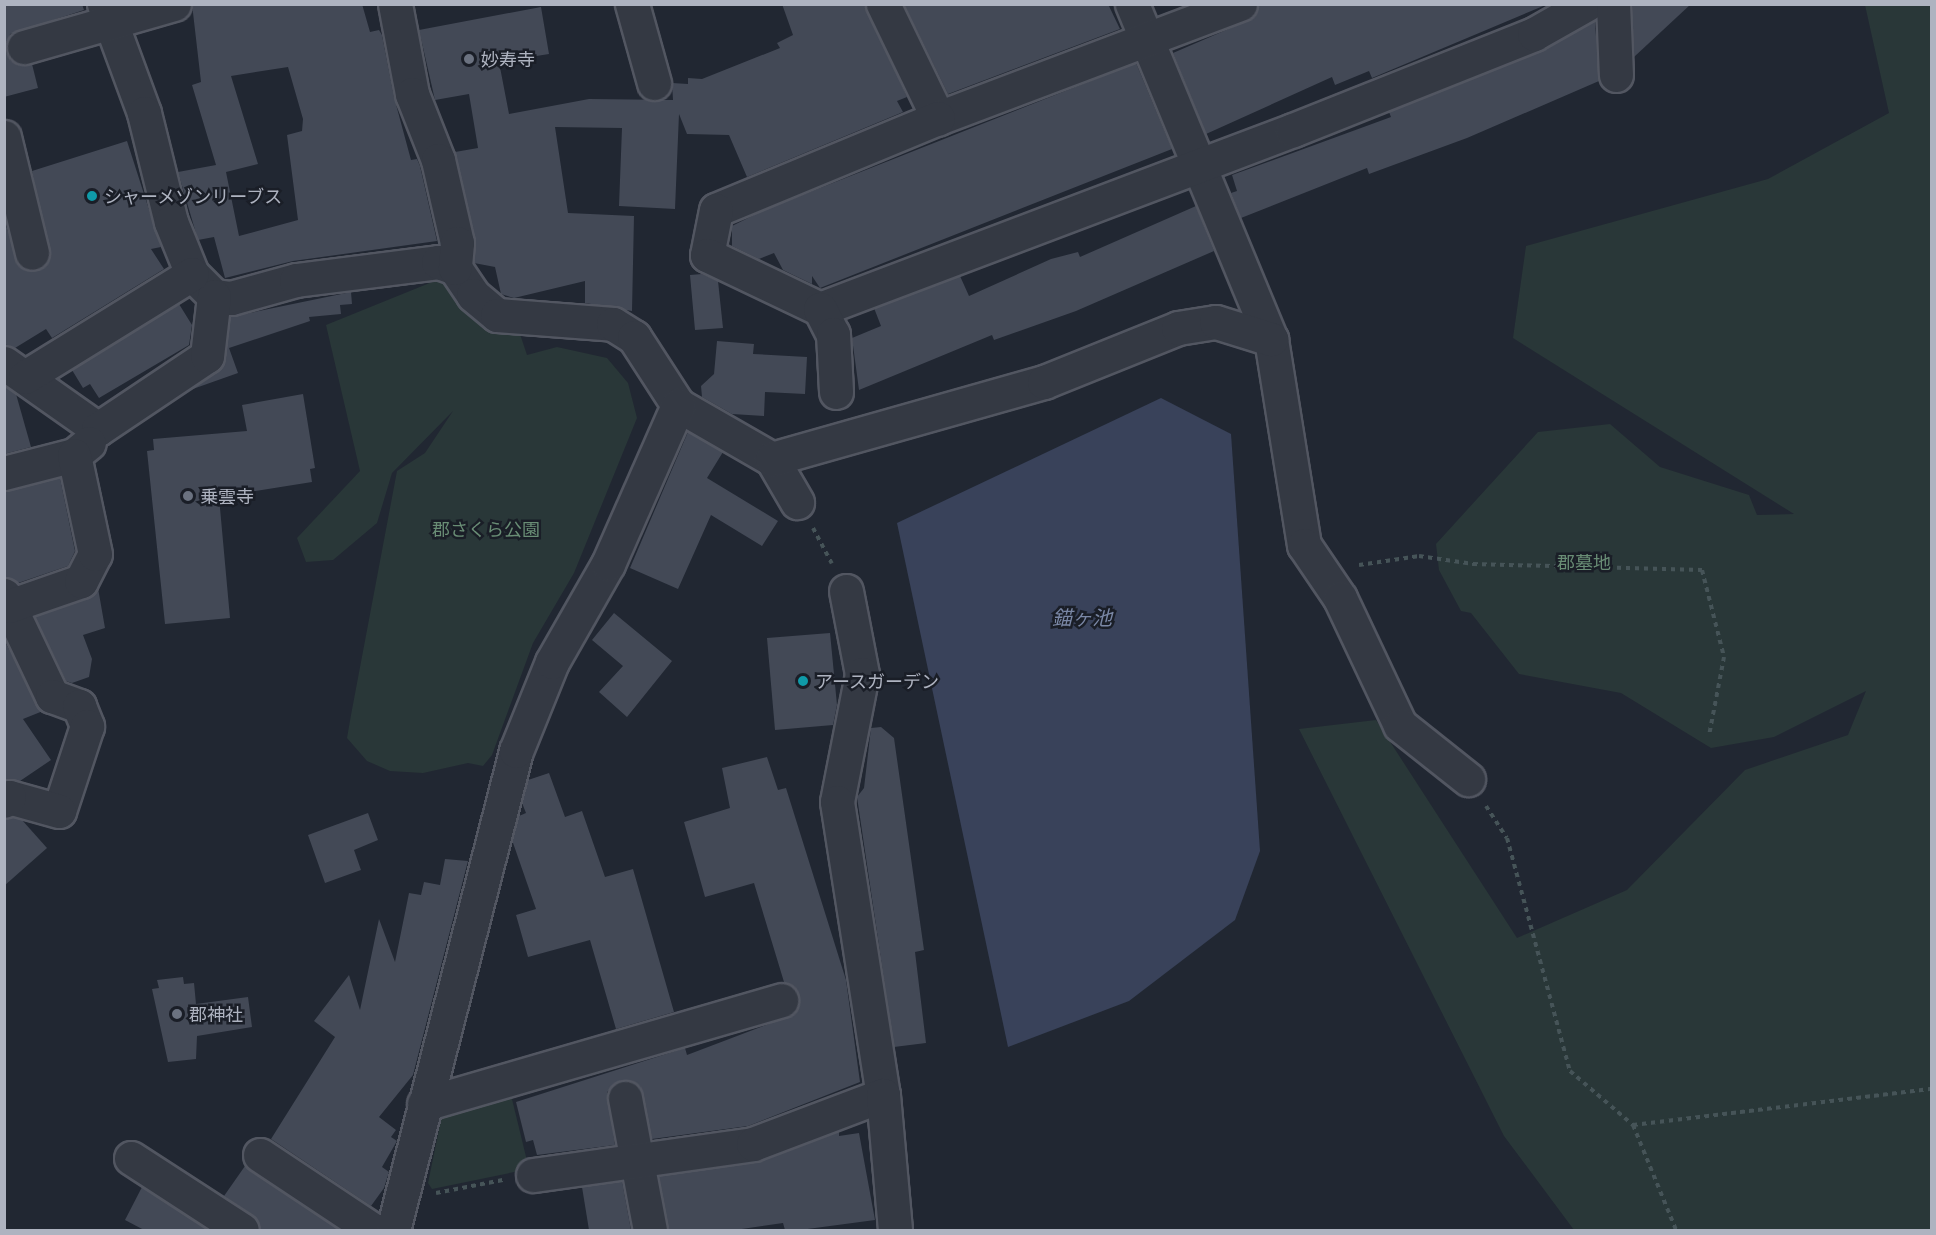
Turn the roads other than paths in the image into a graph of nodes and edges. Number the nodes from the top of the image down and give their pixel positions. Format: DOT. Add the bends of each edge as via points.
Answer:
graph roads {
  1 [pos="174,4"];
  2 [pos="395,4"];
  3 [pos="632,4"];
  4 [pos="883,4"];
  5 [pos="1132,4"];
  6 [pos="1240,4"];
  7 [pos="1587,4"];
  8 [pos="1613,4"];
  9 [pos="108,12"];
  10 [pos="1147,40"];
  11 [pos="24,47"];
  12 [pos="1616,75"];
  13 [pos="654,83"];
  14 [pos="938,118"];
  15 [pos="4,137"];
  16 [pos="1200,165"];
  17 [pos="14,212"];
  18 [pos="32,253"];
  19 [pos="455,268"];
  20 [pos="203,285"];
  21 [pos="820,309"];
  22 [pos="1271,339"];
  23 [pos="15,370"];
  24 [pos="836,392"];
  25 [pos="678,405"];
  26 [pos="98,429"];
  27 [pos="74,455"];
  28 [pos="772,459"];
  29 [pos="4,473"];
  30 [pos="797,502"];
  31 [pos="846,591"];
  32 [pos="7,600"];
  33 [pos="1468,779"];
  34 [pos="4,801"];
  35 [pos="781,1000"];
  36 [pos="883,1095"];
  37 [pos="625,1098"];
  38 [pos="424,1104"];
  39 [pos="260,1155"];
  40 [pos="131,1158"];
  41 [pos="639,1160"];
  42 [pos="533,1175"];
  43 [pos="397,1215"];
  44 [pos="242,1230"];
  45 [pos="373,1230"];
  46 [pos="650,1230"];
  47 [pos="895,1230"];
  1 -- 9 [label="street"];
  2 -- 19 [label="street" via="412,94 438,160 457,243"];
  3 -- 13 [label="street"];
  4 -- 14 [label="street"];
  5 -- 10 [label="street"];
  6 -- 10 [label="street"];
  7 -- 16 [label="street" via="1534,34"];
  8 -- 12 [label="street"];
  9 -- 11 [label="street"];
  9 -- 20 [label="street" via="144,113 171,222"];
  10 -- 14 [label="street"];
  10 -- 16 [label="street"];
  14 -- 21 [label="street" via="716,210 707,255"];
  15 -- 17 [label="street"];
  16 -- 21 [label="street"];
  16 -- 22 [label="street"];
  17 -- 18 [label="street"];
  19 -- 20 [label="street" via="438,262 296,280 231,298"];
  19 -- 25 [label="street" via="473,295 497,315 613,324 634,337"];
  20 -- 23 [label="street"];
  20 -- 26 [label="street" via="207,356"];
  21 -- 24 [label="street" via="833,334"];
  22 -- 28 [label="street" via="1216,322 1178,328 1044,382"];
  22 -- 33 [label="street" via="1304,545 1340,598 1400,725"];
  23 -- 26 [label="street"];
  25 -- 28 [label="street"];
  25 -- 38 [label="street" via="609,564 552,662 516,751"];
  26 -- 27 [label="street" via="87,448"];
  27 -- 29 [label="street"];
  27 -- 32 [label="street" via="95,554 81,581"];
  28 -- 30 [label="street"];
  31 -- 36 [label="street" via="862,674 837,802"];
  32 -- 34 [label="street" via="52,696 79,706 87,726 59,811 9,797"];
  35 -- 38 [label="street"];
  36 -- 41 [label="street" via="753,1144"];
  36 -- 47 [label="street"];
  37 -- 41 [label="street"];
  38 -- 43 [label="street"];
  39 -- 45 [label="street"];
  40 -- 44 [label="street"];
  41 -- 42 [label="street"];
  41 -- 46 [label="street"];
}
